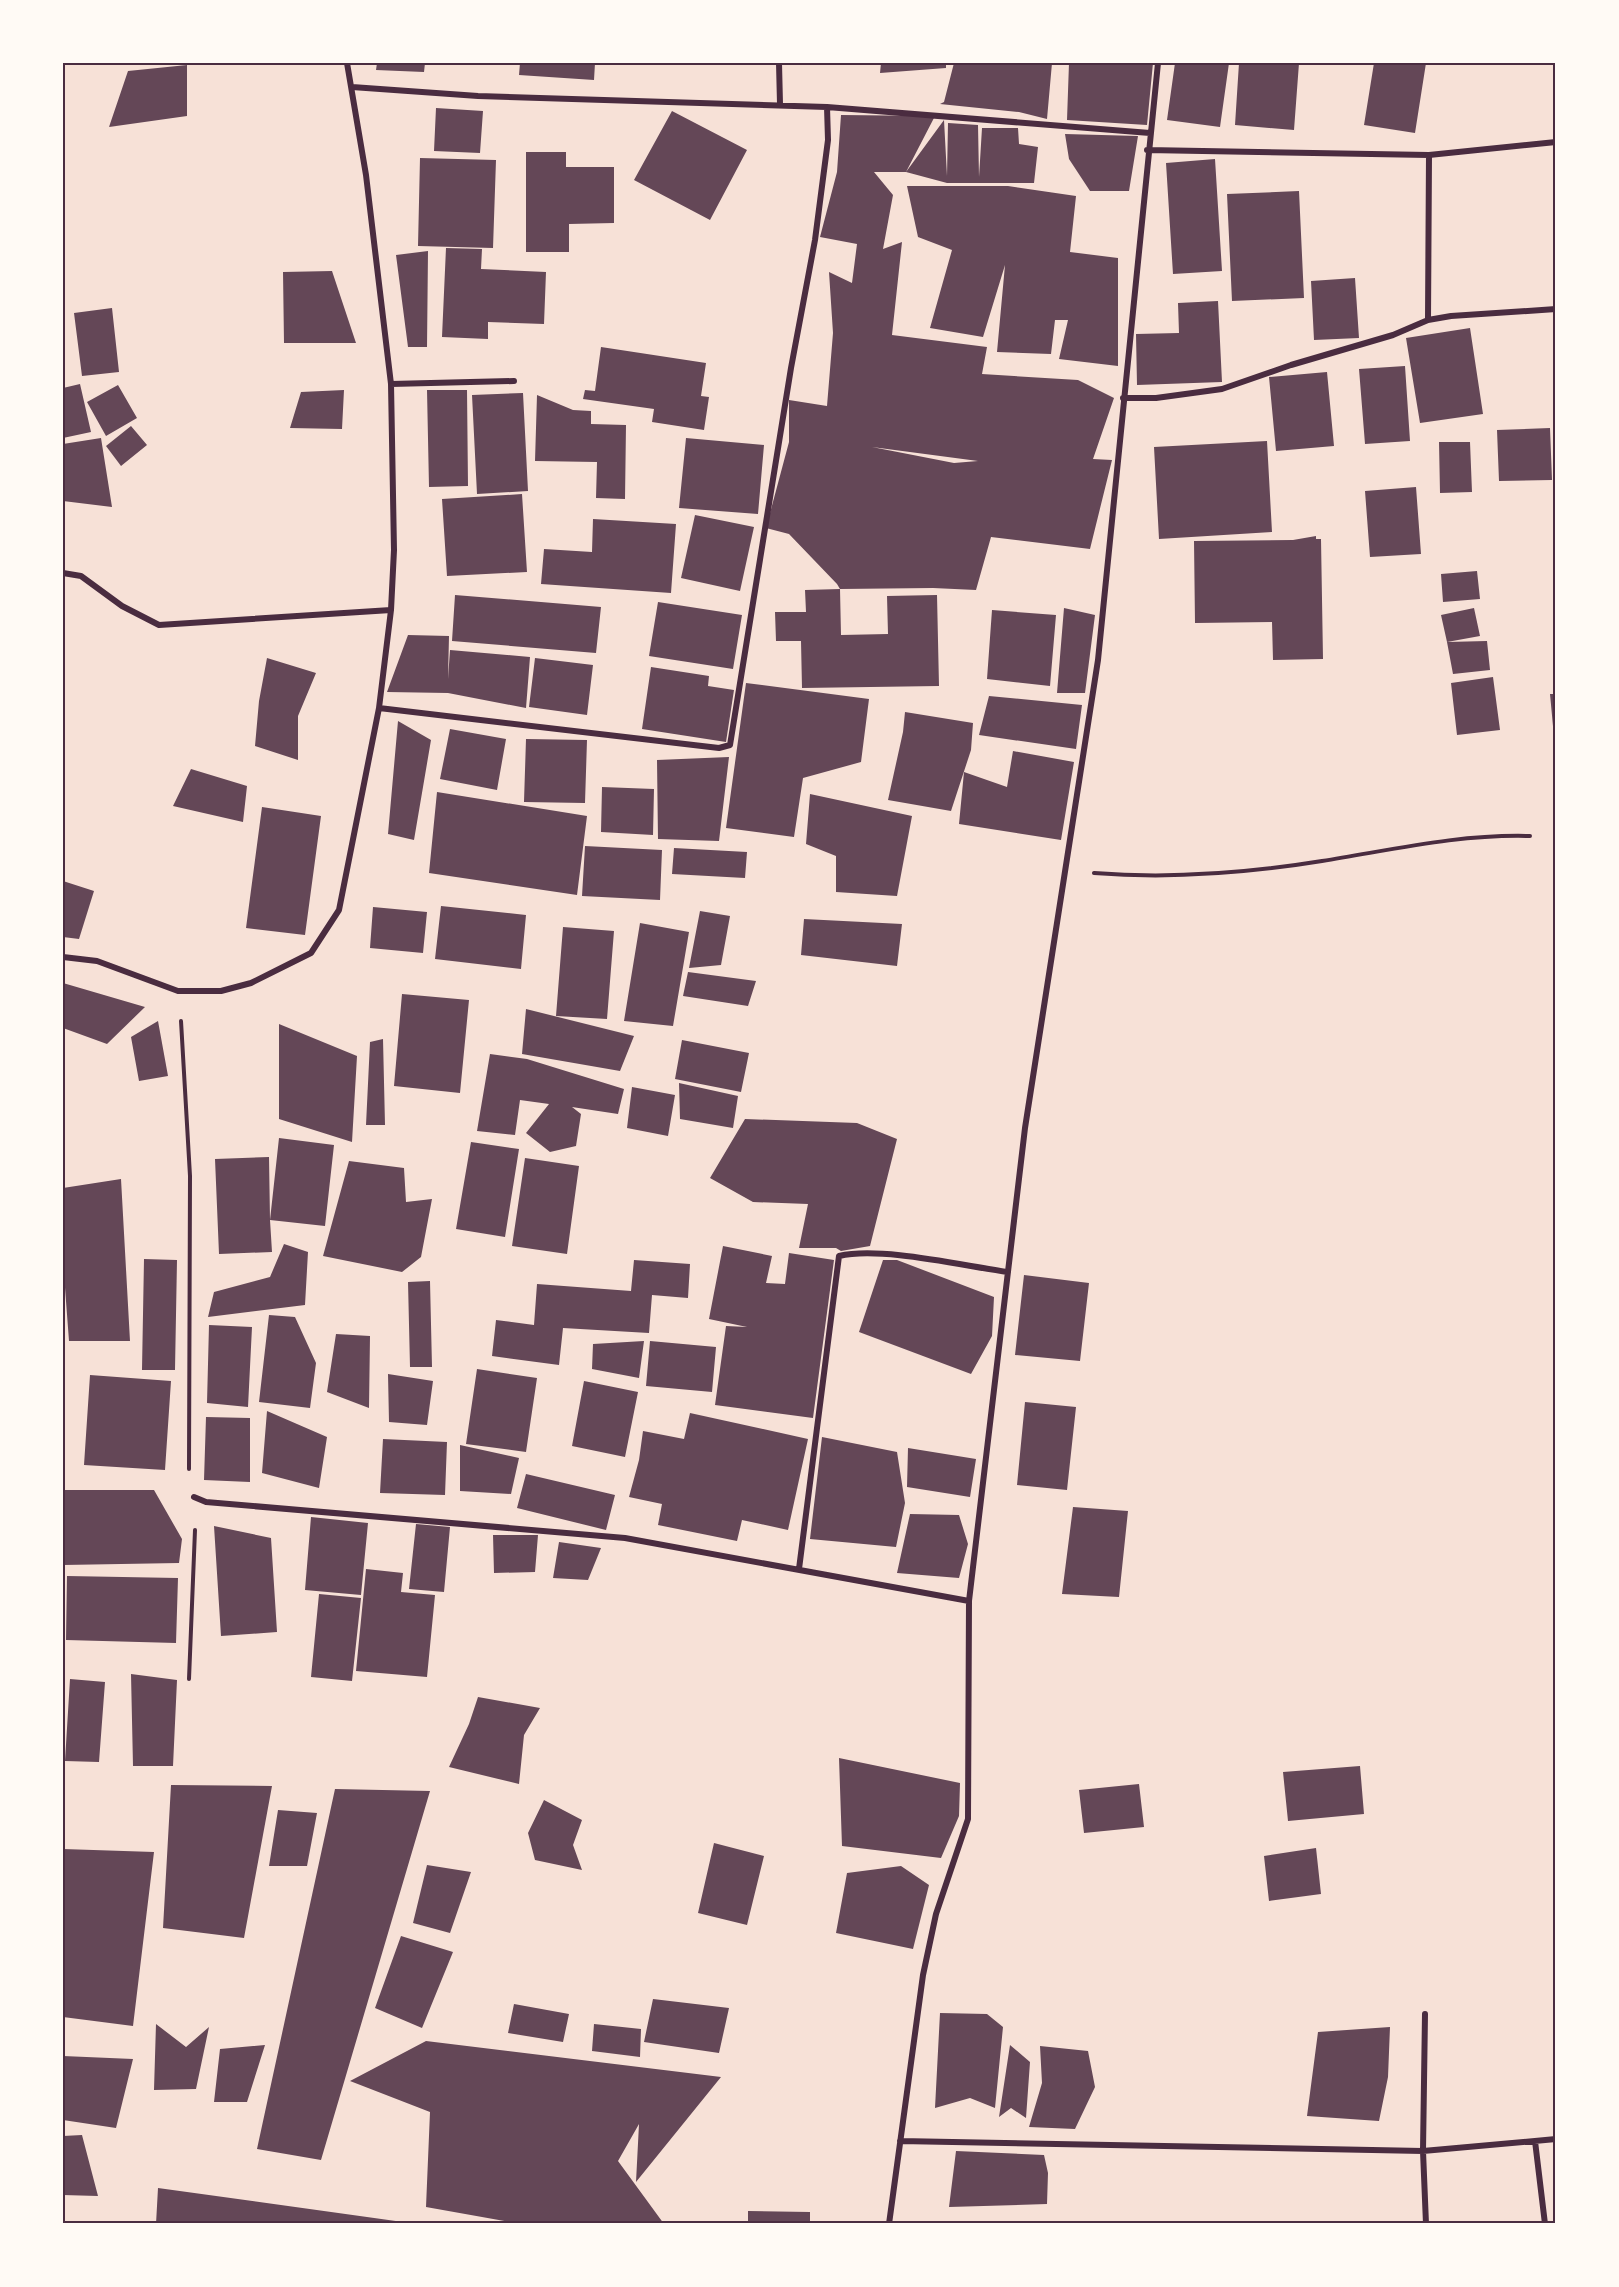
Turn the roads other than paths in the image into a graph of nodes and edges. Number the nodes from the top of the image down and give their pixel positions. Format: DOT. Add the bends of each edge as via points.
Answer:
graph roads {
  1 [pos="347,63"];
  2 [pos="779,63"];
  3 [pos="1158,63"];
  4 [pos="352,87"];
  5 [pos="780,104"];
  6 [pos="826,107"];
  7 [pos="1150,133"];
  8 [pos="1556,142"];
  9 [pos="1147,150"];
  10 [pos="1429,155"];
  11 [pos="1556,309"];
  12 [pos="1428,320"];
  13 [pos="514,381"];
  14 [pos="391,384"];
  15 [pos="1124,398"];
  16 [pos="63,573"];
  17 [pos="391,610"];
  18 [pos="379,708"];
  19 [pos="63,957"];
  20 [pos="1008,1272"];
  21 [pos="194,1497"];
  22 [pos="799,1569"];
  23 [pos="969,1601"];
  24 [pos="1425,2014"];
  25 [pos="1556,2139"];
  26 [pos="900,2140"];
  27 [pos="1535,2140"];
  28 [pos="1423,2151"];
  29 [pos="889,2224"];
  30 [pos="1425,2224"];
  31 [pos="1545,2224"];
  1 -- 4 [label="street"];
  2 -- 5 [label="street"];
  3 -- 7 [label="street"];
  4 -- 5 [label="street" via="604,101"];
  4 -- 14 [label="street"];
  5 -- 6 [label="street"];
  6 -- 7 [label="street"];
  6 -- 18 [label="street" via="828,140 815,240 730,745 718,748"];
  7 -- 9 [label="street"];
  8 -- 10 [label="street"];
  9 -- 10 [label="street"];
  9 -- 15 [label="street"];
  10 -- 12 [label="street"];
  11 -- 12 [label="street"];
  12 -- 15 [label="street" via="1393,335 1222,389"];
  13 -- 14 [label="street"];
  14 -- 17 [label="street"];
  15 -- 20 [label="street" via="1098,660 1025,1128"];
  16 -- 17 [label="street" via="90,581 149,622 169,625"];
  17 -- 18 [label="street"];
  18 -- 19 [label="street" via="339,910 311,953 241,986 221,991 178,991 97,961"];
  20 -- 22 [label="street" via="888,1255 839,1256"];
  20 -- 23 [label="street"];
  21 -- 22 [label="street" via="206,1502 624,1538"];
  22 -- 23 [label="street"];
  23 -- 26 [label="street" via="968,1819 936,1914 925,1965"];
  24 -- 28 [label="street"];
  25 -- 27 [label="street"];
  26 -- 28 [label="street"];
  26 -- 29 [label="street"];
  27 -- 28 [label="street"];
  27 -- 31 [label="street"];
  28 -- 30 [label="street"];
}
